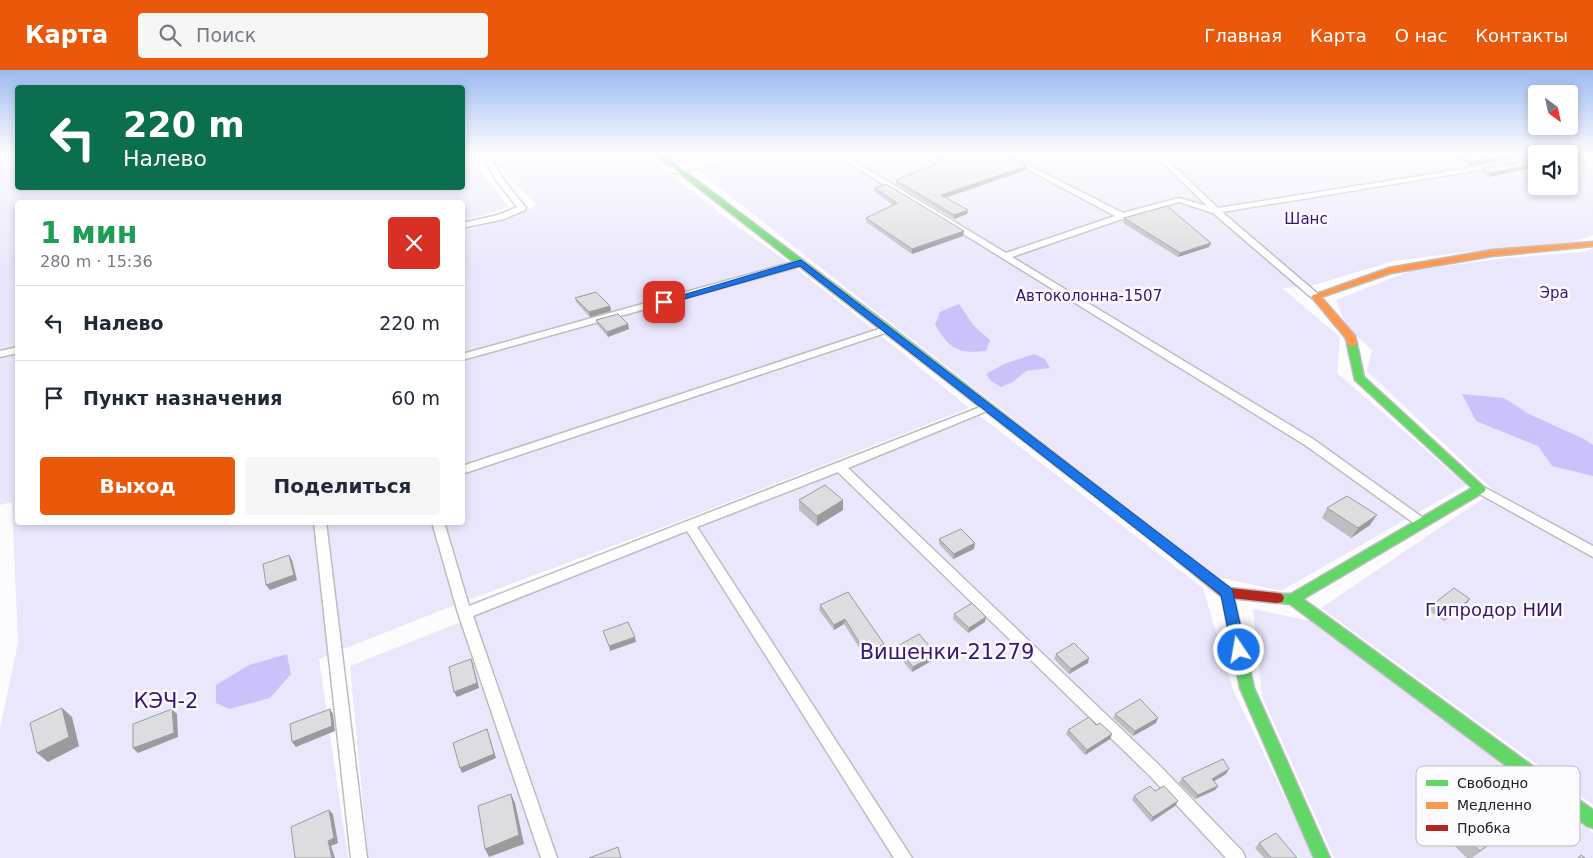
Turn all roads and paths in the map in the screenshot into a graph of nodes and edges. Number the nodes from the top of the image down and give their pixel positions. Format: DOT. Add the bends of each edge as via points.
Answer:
graph roads {
  1 [pos="508,191"];
  2 [pos="706,191"];
  3 [pos="899,191"];
  4 [pos="1073,191"];
  5 [pos="1195,191"];
  6 [pos="1338,191"];
  7 [pos="1216,210"];
  8 [pos="1122,216"];
  9 [pos="465,225"];
  10 [pos="1593,244"];
  11 [pos="1006,256"];
  12 [pos="801,263"];
  13 [pos="1314,296"];
  14 [pos="888,329"];
  15 [pos="15,351"];
  16 [pos="0,354"];
  17 [pos="465,356"];
  18 [pos="988,407"];
  19 [pos="840,467"];
  20 [pos="465,469"];
  21 [pos="1480,488"];
  22 [pos="1422,523"];
  23 [pos="320,525"];
  24 [pos="439,525"];
  25 [pos="690,526"];
  26 [pos="1593,552"];
  27 [pos="1227,593"];
  28 [pos="1292,599"];
  29 [pos="464,613"];
  30 [pos="1519,766"];
  31 [pos="1580,810"];
  32 [pos="1593,820"];
  33 [pos="359,858"];
  34 [pos="549,858"];
  35 [pos="904,858"];
  36 [pos="1238,858"];
  37 [pos="1322,858"];
  1 -- 9 [label="lane" via="522,208"];
  2 -- 12 [label="street"];
  3 -- 11 [label="lane"];
  4 -- 8 [label="lane"];
  5 -- 7 [label="lane"];
  6 -- 7 [label="lane"];
  7 -- 8 [label="lane" via="1179,200"];
  7 -- 13 [label="lane"];
  8 -- 11 [label="lane"];
  10 -- 13 [label="street" via="1492,253 1390,271"];
  11 -- 22 [label="lane" via="1309,442"];
  12 -- 14 [label="street"];
  12 -- 17 [label="lane"];
  13 -- 21 [label="street" via="1350,336 1359,378"];
  14 -- 18 [label="street"];
  14 -- 20 [label="lane"];
  15 -- 16 [label="lane"];
  18 -- 19 [label="lane"];
  18 -- 27 [label="street"];
  19 -- 25 [label="lane"];
  19 -- 36 [label="lane" via="1155,770"];
  21 -- 22 [label="street"];
  21 -- 26 [label="lane"];
  22 -- 28 [label="street"];
  23 -- 33 [label="lane"];
  24 -- 29 [label="lane"];
  25 -- 29 [label="lane"];
  25 -- 35 [label="lane"];
  27 -- 28 [label="street"];
  27 -- 37 [label="street" via="1247,688"];
  28 -- 30 [label="street"];
  29 -- 34 [label="lane"];
  31 -- 32 [label="street"];
}
